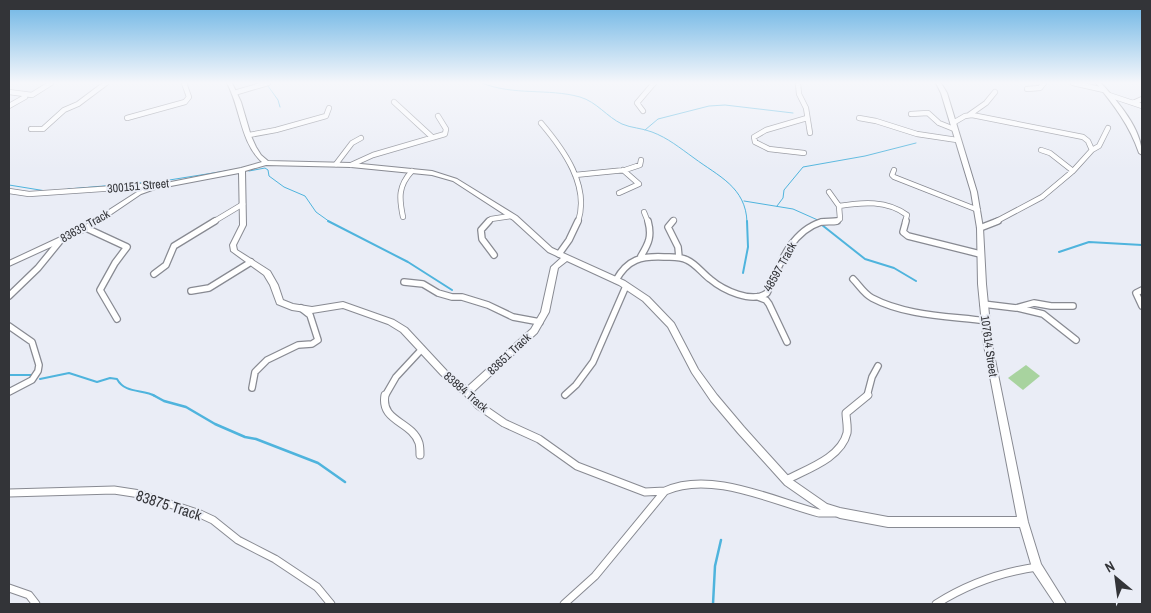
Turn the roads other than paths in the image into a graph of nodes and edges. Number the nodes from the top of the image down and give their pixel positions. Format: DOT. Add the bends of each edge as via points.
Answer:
graph roads {
  1 [pos="62,112"];
  2 [pos="150,112"];
  3 [pos="241,112"];
  4 [pos="328,112"];
  5 [pos="406,112"];
  6 [pos="806,112"];
  7 [pos="949,112"];
  8 [pos="974,112"];
  9 [pos="1121,112"];
  10 [pos="912,114"];
  11 [pos="969,115"];
  12 [pos="438,116"];
  13 [pos="127,118"];
  14 [pos="807,118"];
  15 [pos="860,118"];
  16 [pos="541,123"];
  17 [pos="953,126"];
  18 [pos="1108,128"];
  19 [pos="31,129"];
  20 [pos="810,133"];
  21 [pos="249,135"];
  22 [pos="432,137"];
  23 [pos="361,138"];
  24 [pos="958,140"];
  25 [pos="1042,150"];
  26 [pos="1092,150"];
  27 [pos="804,153"];
  28 [pos="1142,153"];
  29 [pos="641,160"];
  30 [pos="266,163"];
  31 [pos="336,164"];
  32 [pos="351,165"];
  33 [pos="242,170"];
  34 [pos="623,170"];
  35 [pos="894,170"];
  36 [pos="412,171"];
  37 [pos="1073,171"];
  38 [pos="575,175"];
  39 [pos="160,185"];
  40 [pos="9,191"];
  41 [pos="829,192"];
  42 [pos="619,193"];
  43 [pos="243,204"];
  44 [pos="839,206"];
  45 [pos="978,210"];
  46 [pos="644,212"];
  47 [pos="403,216"];
  48 [pos="511,216"];
  49 [pos="674,220"];
  50 [pos="86,228"];
  51 [pos="980,228"];
  52 [pos="60,240"];
  53 [pos="980,254"];
  54 [pos="494,255"];
  55 [pos="563,256"];
  56 [pos="641,256"];
  57 [pos="679,257"];
  58 [pos="251,262"];
  59 [pos="9,264"];
  60 [pos="154,274"];
  61 [pos="853,279"];
  62 [pos="616,280"];
  63 [pos="404,282"];
  64 [pos="626,286"];
  65 [pos="1142,290"];
  66 [pos="191,291"];
  67 [pos="9,296"];
  68 [pos="758,297"];
  69 [pos="983,304"];
  70 [pos="1072,306"];
  71 [pos="1142,306"];
  72 [pos="301,308"];
  73 [pos="1016,308"];
  74 [pos="117,319"];
  75 [pos="986,321"];
  76 [pos="540,322"];
  77 [pos="9,326"];
  78 [pos="1076,340"];
  79 [pos="787,342"];
  80 [pos="422,349"];
  81 [pos="878,366"];
  82 [pos="252,388"];
  83 [pos="9,392"];
  84 [pos="467,392"];
  85 [pos="565,395"];
  86 [pos="420,455"];
  87 [pos="786,480"];
  88 [pos="665,491"];
  89 [pos="9,493"];
  90 [pos="840,513"];
  91 [pos="1023,522"];
  92 [pos="1037,567"];
  93 [pos="9,588"];
  94 [pos="36,604"];
  95 [pos="331,604"];
  96 [pos="564,604"];
  97 [pos="936,604"];
  98 [pos="1061,604"];
  1 -- 19 [label="street" via="43,129"];
  2 -- 13 [label="street"];
  3 -- 21 [label="street"];
  4 -- 21 [label="street" via="326,116"];
  5 -- 22 [label="street"];
  6 -- 14 [label="street"];
  7 -- 17 [label="street, 107614 Street"];
  8 -- 11 [label="street"];
  9 -- 28 [label="street"];
  10 -- 17 [label="street" via="929,113 940,123"];
  11 -- 17 [label="street"];
  11 -- 26 [label="street" via="1077,136 1088,141"];
  12 -- 22 [label="street" via="447,132"];
  14 -- 20 [label="street"];
  14 -- 27 [label="street" via="766,130 754,137 762,147"];
  15 -- 24 [label="street" via="876,119 924,136"];
  16 -- 38 [label="street" via="557,141"];
  17 -- 24 [label="street, 107614 Street"];
  18 -- 26 [label="street" via="1101,143"];
  21 -- 30 [label="street" via="260,158"];
  22 -- 32 [label="street"];
  23 -- 31 [label="street" via="352,142"];
  24 -- 45 [label="street, 107614 Street"];
  25 -- 37 [label="street"];
  26 -- 37 [label="street"];
  29 -- 34 [label="street" via="639,166"];
  30 -- 31 [label="street, 300151 Street"];
  30 -- 33 [label="street, 300151 Street"];
  31 -- 32 [label="street, 300151 Street"];
  32 -- 36 [label="street, 300151 Street"];
  33 -- 39 [label="street, 300151 Street"];
  33 -- 43 [label="street"];
  34 -- 38 [label="street"];
  34 -- 42 [label="street" via="639,184"];
  35 -- 45 [label="street" via="894,177"];
  36 -- 47 [label="street" via="401,184 399,193"];
  36 -- 48 [label="street, 300151 Street" via="447,176"];
  37 -- 51 [label="street" via="1047,193 1007,218"];
  38 -- 55 [label="street" via="582,192 579,219"];
  39 -- 40 [label="street, 300151 Street" via="29,194"];
  39 -- 50 [label="street, 83639 Track" via="140,193"];
  41 -- 44 [label="street"];
  43 -- 58 [label="street" via="243,226 233,248"];
  43 -- 60 [label="street" via="174,246 166,265"];
  44 -- 53 [label="street" via="870,203 896,208 907,215 903,232 908,236"];
  44 -- 68 [label="street, 48597 Track" via="841,216 838,221 822,222 798,236 784,255 765,295"];
  45 -- 51 [label="street, 107614 Street"];
  46 -- 56 [label="street" via="651,236"];
  48 -- 54 [label="street" via="491,219 481,230 482,239"];
  48 -- 55 [label="street, 300151 Street" via="543,245"];
  49 -- 57 [label="street" via="668,227 678,247"];
  50 -- 52 [label="street, 83639 Track"];
  50 -- 74 [label="street" via="127,247 100,290"];
  51 -- 53 [label="street, 107614 Street"];
  52 -- 59 [label="street, 83639 Track"];
  52 -- 67 [label="street" via="38,268"];
  53 -- 69 [label="street, 107614 Street"];
  55 -- 62 [label="street, 300151 Street"];
  55 -- 76 [label="street, 83651 Track" via="554,270"];
  56 -- 57 [label="street, 48597 Track"];
  56 -- 62 [label="street" via="624,268"];
  57 -- 68 [label="street, 48597 Track" via="690,261 719,285"];
  58 -- 66 [label="street" via="208,288"];
  58 -- 72 [label="street" via="269,276 280,302"];
  61 -- 75 [label="street" via="871,298 894,306"];
  62 -- 64 [label="street, 300151 Street"];
  63 -- 76 [label="street" via="423,284 438,293 488,305 512,317"];
  64 -- 85 [label="street" via="598,356 582,380"];
  64 -- 87 [label="street, 300151 Street" via="646,299 671,325 695,371 714,398"];
  65 -- 71 [label="street" via="1136,292"];
  68 -- 79 [label="street" via="769,304"];
  69 -- 73 [label="street"];
  69 -- 75 [label="street, 107614 Street"];
  70 -- 73 [label="street" via="1034,303"];
  72 -- 80 [label="street, 83884 Track" via="316,310 339,305 371,314 396,325"];
  72 -- 82 [label="street" via="310,315 318,340 312,344 298,344 267,360 255,372"];
  73 -- 78 [label="street" via="1043,314"];
  75 -- 91 [label="street, 107614 Street" via="990,360"];
  76 -- 84 [label="street, 83651 Track" via="534,332"];
  77 -- 83 [label="street" via="32,343 40,368 30,381"];
  80 -- 84 [label="street, 83884 Track"];
  80 -- 86 [label="street" via="386,390 382,401 390,415 416,438"];
  81 -- 87 [label="street" via="868,395 846,412 847,434 834,453"];
  84 -- 88 [label="street, 83884 Track" via="478,405 504,423 539,439 587,471 645,492"];
  87 -- 90 [label="street, 300151 Street" via="814,501"];
  88 -- 90 [label="street" via="688,483 707,483 819,513"];
  88 -- 96 [label="street" via="595,576"];
  89 -- 95 [label="street, 83875 Track" via="114,490 140,494 200,514 238,540 275,558 317,587"];
  90 -- 91 [label="street, 300151 Street" via="888,522"];
  91 -- 92 [label="street, 107614 Street"];
  92 -- 97 [label="street" via="1015,570 947,596"];
  92 -- 98 [label="street, 107614 Street"];
  93 -- 94 [label="street" via="29,595"];
}
